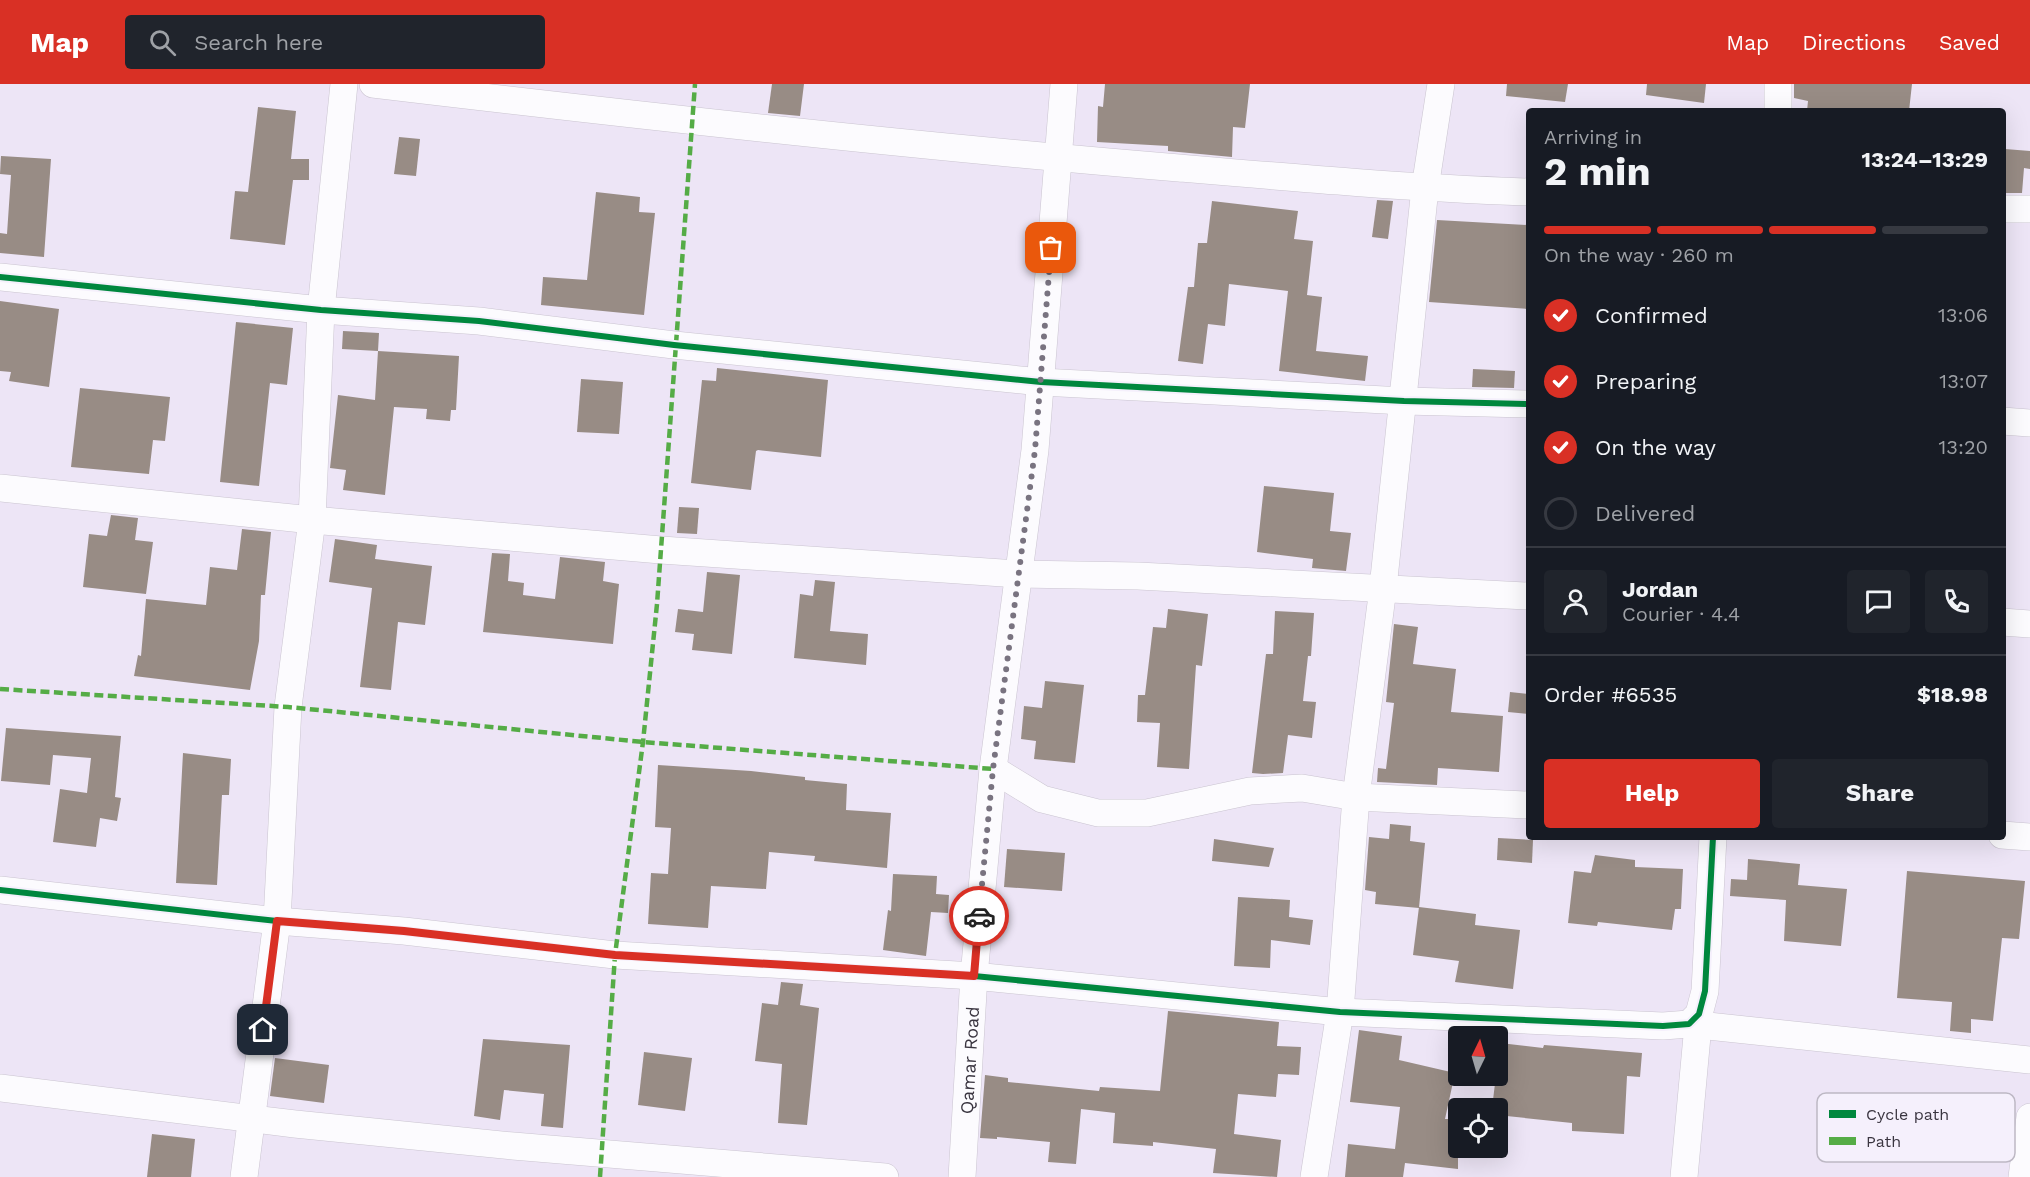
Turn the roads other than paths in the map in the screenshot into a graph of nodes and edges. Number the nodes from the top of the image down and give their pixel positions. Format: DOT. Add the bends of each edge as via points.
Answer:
graph roads {
  1 [pos="344,84"];
  2 [pos="373,84"];
  3 [pos="1064,84"];
  4 [pos="1441,84"];
  5 [pos="1778,84"];
  6 [pos="1778,108"];
  7 [pos="1058,158"];
  8 [pos="1425,188"];
  9 [pos="1526,192"];
  10 [pos="2006,209"];
  11 [pos="2030,209"];
  12 [pos="0,277"];
  13 [pos="321,310"];
  14 [pos="1041,382"];
  15 [pos="1404,401"];
  16 [pos="1526,404"];
  17 [pos="2006,421"];
  18 [pos="2030,423"];
  19 [pos="0,488"];
  20 [pos="312,520"];
  21 [pos="1018,574"];
  22 [pos="1383,588"];
  23 [pos="1526,596"];
  24 [pos="2006,622"];
  25 [pos="2030,624"];
  26 [pos="993,769"];
  27 [pos="1356,797"];
  28 [pos="1526,805"];
  29 [pos="2006,835"];
  30 [pos="2030,837"];
  31 [pos="1713,840"];
  32 [pos="0,890"];
  33 [pos="277,921"];
  34 [pos="974,976"];
  35 [pos="1340,1012"];
  36 [pos="1694,1025"];
  37 [pos="2030,1060"];
  38 [pos="0,1088"];
  39 [pos="252,1117"];
  40 [pos="2030,1117"];
  41 [pos="244,1177"];
  42 [pos="885,1177"];
  43 [pos="962,1177"];
  44 [pos="1314,1177"];
  45 [pos="1684,1177"];
  46 [pos="2022,1177"];
  1 -- 13 [label="street"];
  2 -- 7 [label="street" via="691,122"];
  3 -- 7 [label="street, Qamar Road"];
  4 -- 8 [label="street"];
  5 -- 6 [label="street"];
  7 -- 8 [label="street"];
  7 -- 14 [label="street, Qamar Road"];
  8 -- 9 [label="street"];
  8 -- 15 [label="street"];
  10 -- 11 [label="street"];
  12 -- 13 [label="street"];
  13 -- 14 [label="street" via="479,321"];
  13 -- 20 [label="street"];
  14 -- 15 [label="street"];
  14 -- 21 [label="street, Qamar Road"];
  15 -- 16 [label="street"];
  15 -- 22 [label="street"];
  17 -- 18 [label="street"];
  19 -- 20 [label="street"];
  20 -- 21 [label="street" via="661,550"];
  20 -- 33 [label="street" via="288,707"];
  21 -- 22 [label="street"];
  21 -- 26 [label="street, Qamar Road"];
  22 -- 23 [label="street"];
  22 -- 27 [label="street"];
  24 -- 25 [label="street"];
  26 -- 27 [label="street" via="1042,800 1098,813 1147,813 1250,791 1302,788"];
  26 -- 34 [label="street, Qamar Road"];
  27 -- 28 [label="street"];
  27 -- 35 [label="street"];
  29 -- 30 [label="street"];
  31 -- 36 [label="street" via="1705,991"];
  32 -- 33 [label="street"];
  33 -- 34 [label="street" via="615,955"];
  33 -- 39 [label="street"];
  34 -- 35 [label="street"];
  34 -- 43 [label="street, Qamar Road"];
  35 -- 36 [label="street"];
  35 -- 44 [label="street"];
  36 -- 37 [label="street"];
  36 -- 45 [label="street"];
  38 -- 39 [label="street"];
  39 -- 41 [label="street"];
  39 -- 42 [label="street" via="295,1125 513,1146"];
  40 -- 46 [label="street"];
}
